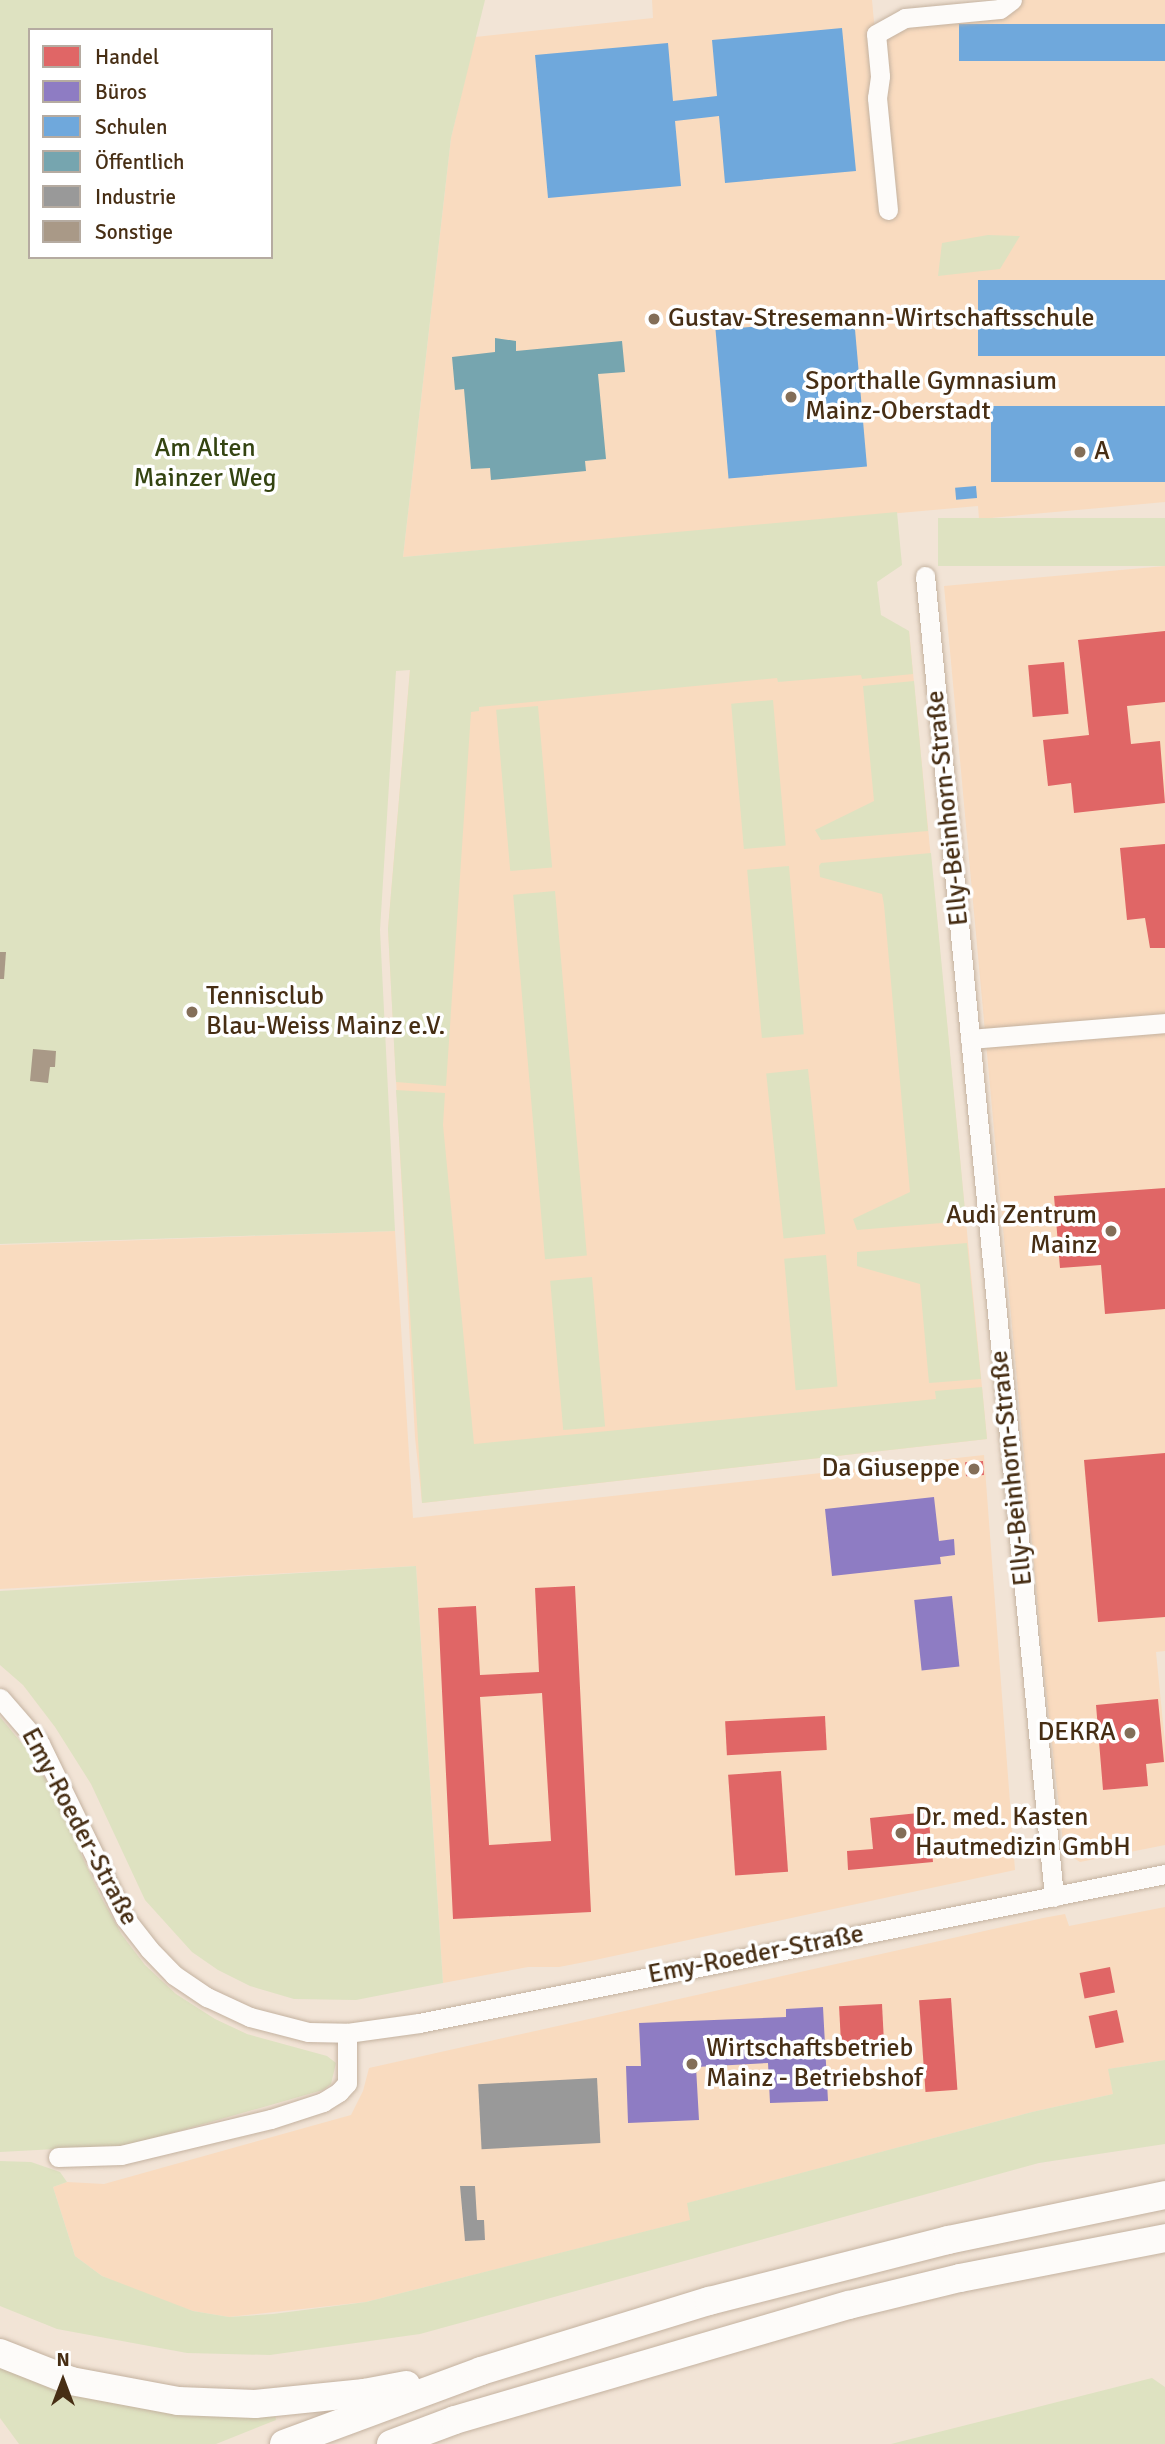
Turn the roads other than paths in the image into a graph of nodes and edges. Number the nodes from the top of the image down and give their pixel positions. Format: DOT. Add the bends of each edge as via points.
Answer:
graph roads {
  1 [pos="1012,0"];
  2 [pos="888,210"];
  3 [pos="925,576"];
  4 [pos="1165,1023"];
  5 [pos="970,1039"];
  6 [pos="0,1698"];
  7 [pos="1165,1874"];
  8 [pos="1054,1897"];
  9 [pos="347,2033"];
  10 [pos="58,2157"];
  11 [pos="1165,2195"];
  12 [pos="1165,2238"];
  13 [pos="0,2353"];
  14 [pos="481,2371"];
  15 [pos="284,2444"];
  16 [pos="391,2444"];
  1 -- 2 [label="street" via="1000,9 905,18 876,34"];
  3 -- 5 [label="street, Elly-Beinhorn-Straße"];
  4 -- 5 [label="street"];
  5 -- 8 [label="street, Elly-Beinhorn-Straße"];
  6 -- 9 [label="street, Emy-Roeder-Straße" via="40,1744 125,1918 174,1975 250,2017 308,2032"];
  7 -- 8 [label="street, Emy-Roeder-Straße"];
  8 -- 9 [label="street, Emy-Roeder-Straße" via="419,2023"];
  9 -- 10 [label="street" via="347,2083 323,2102 121,2155"];
  11 -- 14 [label="highway" via="948,2240 721,2298"];
  12 -- 16 [label="highway" via="849,2305 455,2420"];
  13 -- 14 [label="highway" via="101,2388 217,2403 255,2404 364,2393"];
  14 -- 15 [label="highway"];
}
